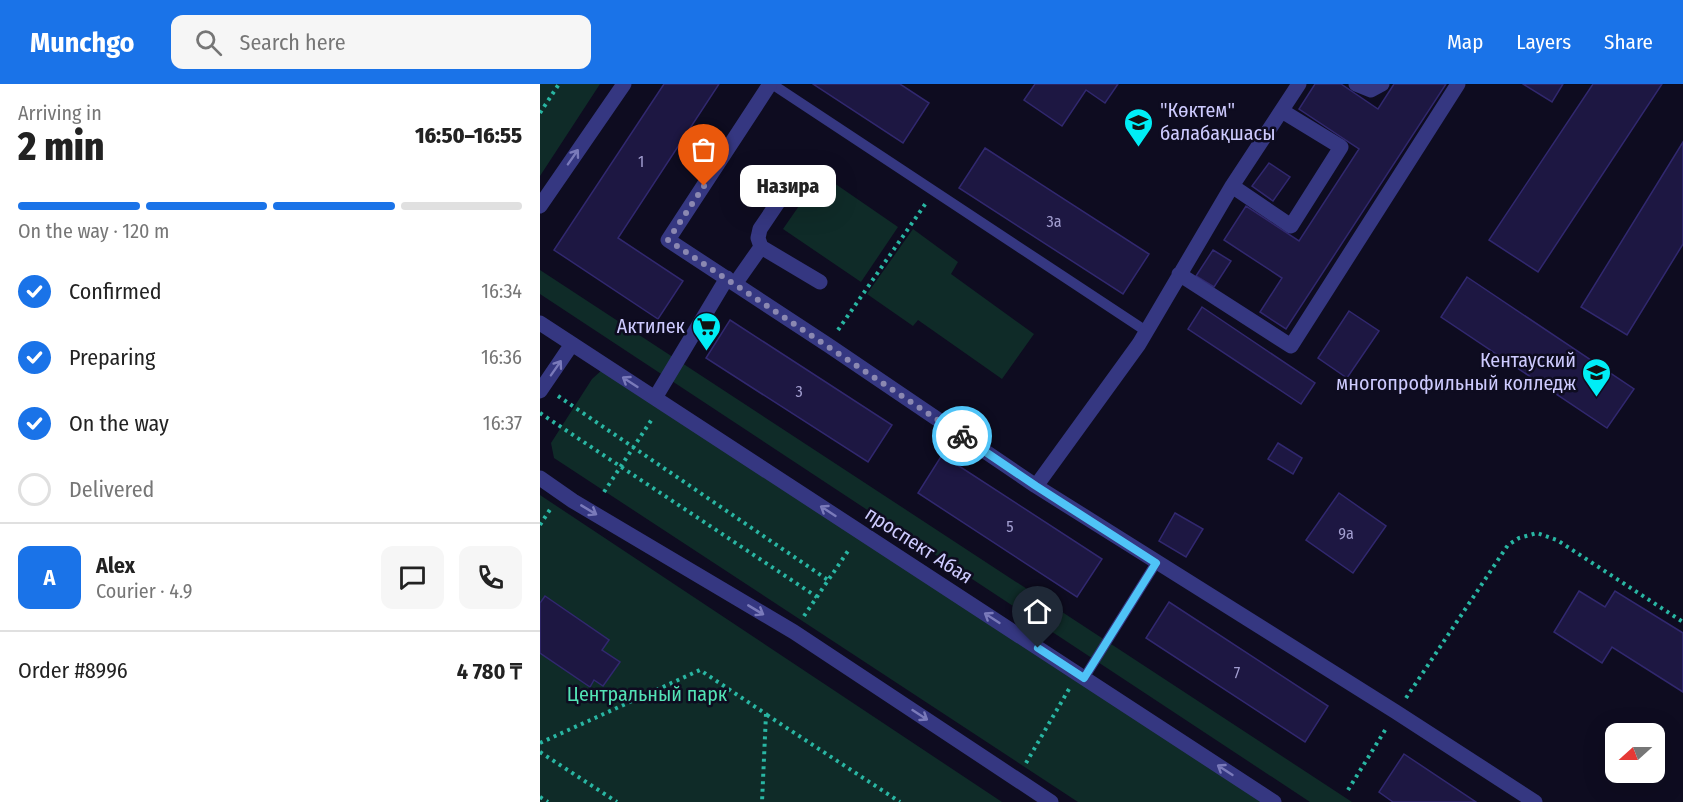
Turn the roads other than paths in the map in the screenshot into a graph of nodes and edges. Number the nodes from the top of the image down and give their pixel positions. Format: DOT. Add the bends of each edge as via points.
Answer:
graph roads {
  1 [pos="624,84"];
  2 [pos="771,84"];
  3 [pos="1299,84"];
  4 [pos="1356,84"];
  5 [pos="1382,84"];
  6 [pos="1458,84"];
  7 [pos="1282,111"];
  8 [pos="791,183"];
  9 [pos="1232,186"];
  10 [pos="540,206"];
  11 [pos="761,247"];
  12 [pos="1179,274"];
  13 [pos="731,281"];
  14 [pos="820,282"];
  15 [pos="540,323"];
  16 [pos="1146,332"];
  17 [pos="572,344"];
  18 [pos="542,389"];
  19 [pos="658,400"];
  20 [pos="540,478"];
  21 [pos="1036,486"];
  22 [pos="1156,563"];
  23 [pos="1081,676"];
  24 [pos="1051,802"];
  25 [pos="1274,802"];
  26 [pos="1535,802"];
  10 -- 1 [label="street, one-way"];
  2 -- 13 [label="street" via="668,240"];
  2 -- 16 [label="lane"];
  3 -- 7 [label="street"];
  4 -- 5 [label="street" via="1371,90"];
  6 -- 12 [label="street" via="1291,346"];
  7 -- 9 [label="street"];
  7 -- 9 [label="street" via="1341,147 1291,226"];
  8 -- 11 [label="street" via="760,229"];
  9 -- 12 [label="street"];
  11 -- 13 [label="street"];
  11 -- 14 [label="street"];
  12 -- 16 [label="street"];
  13 -- 19 [label="street"];
  13 -- 21 [label="street"];
  15 -- 17 [label="street, проспект Абая"];
  16 -- 21 [label="street"];
  18 -- 17 [label="street, one-way"];
  19 -- 17 [label="street, проспект Абая, one-way"];
  23 -- 19 [label="street, проспект Абая, one-way"];
  20 -- 24 [label="street, one-way" via="794,632"];
  21 -- 22 [label="street"];
  22 -- 23 [label="lane"];
  22 -- 26 [label="street"];
  25 -- 23 [label="street, проспект Абая, one-way"];
}
